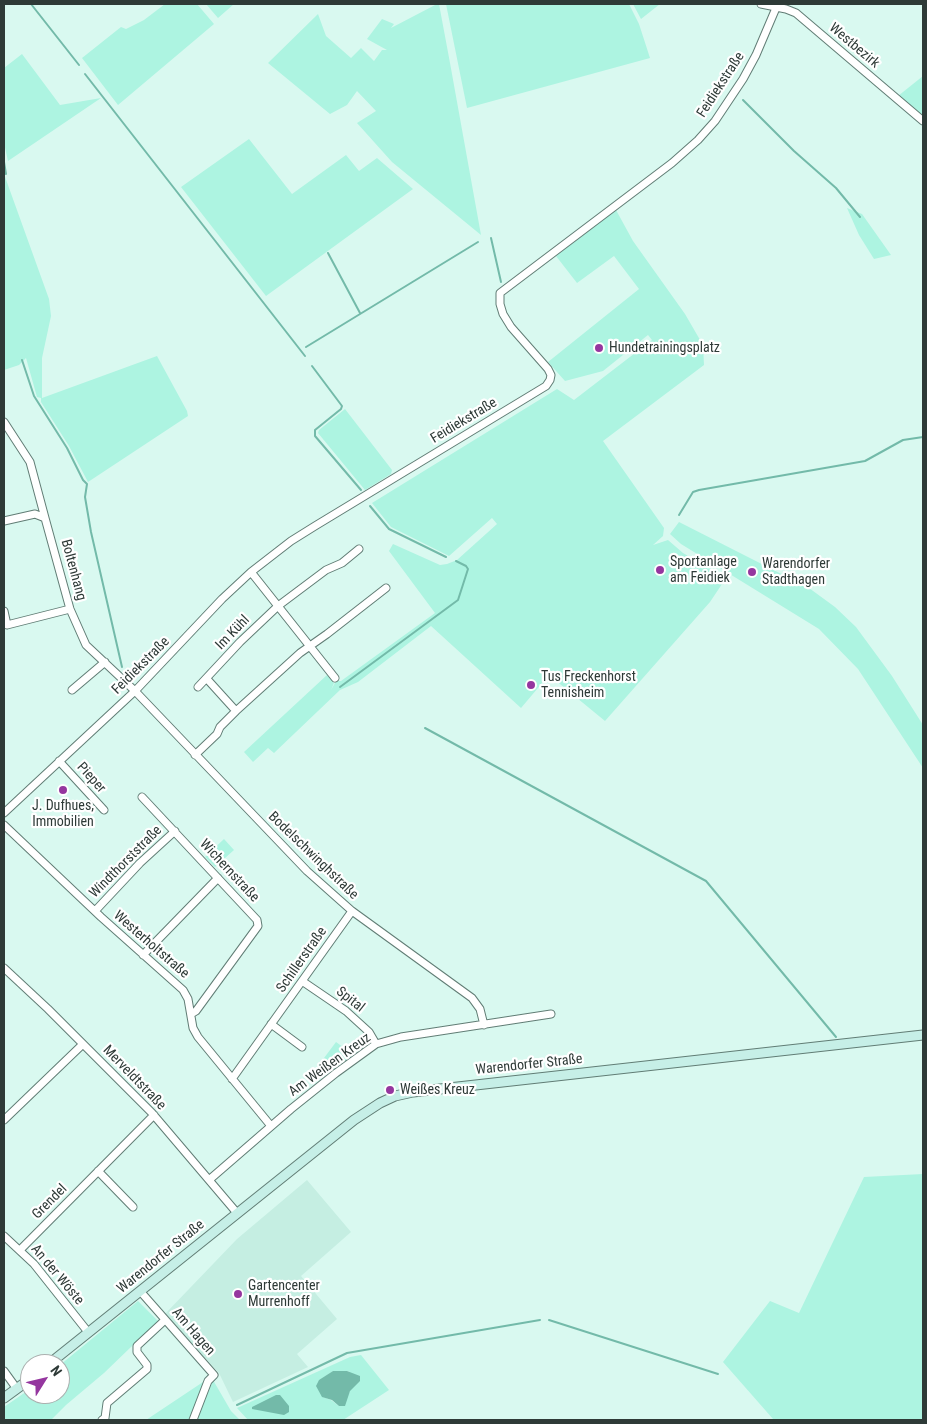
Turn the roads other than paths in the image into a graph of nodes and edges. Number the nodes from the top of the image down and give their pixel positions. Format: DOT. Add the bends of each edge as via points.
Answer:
graph roads {
  1 [pos="761,4"];
  2 [pos="776,8"];
  3 [pos="923,121"];
  4 [pos="4,422"];
  5 [pos="45,518"];
  6 [pos="4,521"];
  7 [pos="359,549"];
  8 [pos="251,572"];
  9 [pos="386,588"];
  10 [pos="278,606"];
  11 [pos="70,609"];
  12 [pos="4,611"];
  13 [pos="309,646"];
  14 [pos="105,662"];
  15 [pos="335,678"];
  16 [pos="207,679"];
  17 [pos="198,687"];
  18 [pos="72,690"];
  19 [pos="136,691"];
  20 [pos="236,710"];
  21 [pos="195,755"];
  22 [pos="59,762"];
  23 [pos="142,797"];
  24 [pos="104,810"];
  25 [pos="4,813"];
  26 [pos="4,825"];
  27 [pos="175,831"];
  28 [pos="218,878"];
  29 [pos="95,911"];
  30 [pos="352,911"];
  31 [pos="143,955"];
  32 [pos="4,968"];
  33 [pos="302,981"];
  34 [pos="192,1014"];
  35 [pos="551,1014"];
  36 [pos="272,1024"];
  37 [pos="484,1025"];
  38 [pos="923,1036"];
  39 [pos="83,1044"];
  40 [pos="376,1044"];
  41 [pos="302,1047"];
  42 [pos="232,1079"];
  43 [pos="154,1116"];
  44 [pos="4,1120"];
  45 [pos="271,1126"];
  46 [pos="98,1172"];
  47 [pos="209,1180"];
  48 [pos="133,1207"];
  49 [pos="237,1213"];
  50 [pos="4,1236"];
  51 [pos="20,1250"];
  52 [pos="140,1291"];
  53 [pos="165,1320"];
  54 [pos="88,1332"];
  55 [pos="61,1354"];
  56 [pos="4,1371"];
  57 [pos="18,1389"];
  58 [pos="4,1398"];
  59 [pos="102,1420"];
  60 [pos="193,1420"];
  1 -- 2 [label="street, Westbezirk"];
  2 -- 3 [label="street, Westbezirk" via="796,13"];
  2 -- 8 [label="street, Feidiekstraße" via="743,79 715,122 698,140 500,292 503,314 551,375 546,386 291,541"];
  4 -- 5 [label="street, Boltenhang" via="30,462"];
  5 -- 6 [label="street" via="35,514"];
  5 -- 11 [label="street, Boltenhang"];
  7 -- 10 [label="street, Im Kühl"];
  8 -- 10 [label="street"];
  8 -- 19 [label="street, Feidiekstraße"];
  9 -- 13 [label="street"];
  10 -- 13 [label="street"];
  10 -- 16 [label="street, Im Kühl"];
  11 -- 12 [label="street" via="8,625"];
  11 -- 14 [label="street, Boltenhang" via="86,645"];
  13 -- 15 [label="street"];
  13 -- 20 [label="street"];
  14 -- 18 [label="street"];
  14 -- 19 [label="street, Boltenhang"];
  16 -- 17 [label="street, Im Kühl"];
  16 -- 20 [label="street"];
  19 -- 21 [label="street, Bodelschwinghstraße"];
  19 -- 22 [label="street, Feidiekstraße"];
  20 -- 21 [label="street"];
  21 -- 30 [label="street, Bodelschwinghstraße" via="307,871"];
  22 -- 24 [label="street, Pieper"];
  22 -- 25 [label="street, Feidiekstraße"];
  23 -- 27 [label="street, Wichernstraße"];
  26 -- 29 [label="street, Westerholtstraße"];
  27 -- 28 [label="street, Wichernstraße"];
  27 -- 29 [label="street, Windthorststraße"];
  28 -- 31 [label="street"];
  28 -- 34 [label="street, Wichernstraße" via="258,920 258,926"];
  29 -- 31 [label="street, Westerholtstraße"];
  30 -- 33 [label="street, Schillerstraße"];
  30 -- 37 [label="street, Bodelschwinghstraße" via="472,998 480,1009"];
  31 -- 34 [label="street, Westerholtstraße" via="183,990"];
  32 -- 39 [label="street, Merveldtstraße"];
  33 -- 36 [label="street, Schillerstraße"];
  33 -- 40 [label="street, Spital" via="346,1011 369,1032"];
  34 -- 42 [label="street, Westerholtstraße" via="193,1028 198,1037"];
  35 -- 37 [label="street, Am Weißen Kreuz"];
  36 -- 41 [label="street"];
  36 -- 42 [label="street, Schillerstraße"];
  37 -- 40 [label="street, Am Weißen Kreuz" via="401,1037"];
  38 -- 49 [label="main road, Warendorfer Straße" via="396,1096 364,1112"];
  39 -- 43 [label="street, Merveldtstraße"];
  39 -- 44 [label="street"];
  40 -- 45 [label="street, Am Weißen Kreuz"];
  42 -- 45 [label="street, Westerholtstraße"];
  43 -- 46 [label="street, Grendel"];
  43 -- 47 [label="street, Merveldtstraße"];
  45 -- 47 [label="street, Am Weißen Kreuz"];
  46 -- 48 [label="street"];
  46 -- 51 [label="street, Grendel"];
  47 -- 49 [label="street, Merveldtstraße"];
  49 -- 52 [label="main road, Warendorfer Straße"];
  50 -- 51 [label="street, An der Wöste"];
  51 -- 54 [label="street, An der Wöste"];
  52 -- 53 [label="street, Am Hagen"];
  52 -- 54 [label="main road, Warendorfer Straße"];
  53 -- 59 [label="street" via="137,1346 147,1370 107,1403"];
  53 -- 60 [label="street, Am Hagen" via="214,1375 208,1380"];
  54 -- 55 [label="main road, Warendorfer Straße"];
  56 -- 57 [label="street"];
  57 -- 58 [label="main road"];
}
